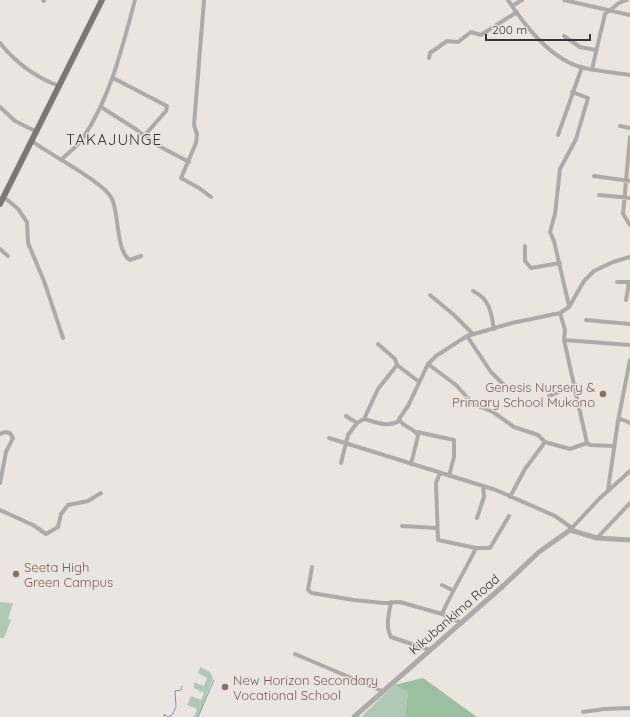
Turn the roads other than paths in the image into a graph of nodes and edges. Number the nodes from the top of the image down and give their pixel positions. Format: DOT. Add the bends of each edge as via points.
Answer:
graph roads {
  1 [pos="102,0"];
  2 [pos="135,0"];
  3 [pos="204,0"];
  4 [pos="508,0"];
  5 [pos="522,0"];
  6 [pos="564,0"];
  7 [pos="627,0"];
  8 [pos="512,6"];
  9 [pos="609,10"];
  10 [pos="517,12"];
  11 [pos="630,15"];
  12 [pos="564,36"];
  13 [pos="0,43"];
  14 [pos="596,50"];
  15 [pos="429,58"];
  16 [pos="582,67"];
  17 [pos="592,69"];
  18 [pos="630,75"];
  19 [pos="113,78"];
  20 [pos="58,86"];
  21 [pos="572,92"];
  22 [pos="0,107"];
  23 [pos="101,107"];
  24 [pos="620,126"];
  25 [pos="630,128"];
  26 [pos="37,132"];
  27 [pos="558,134"];
  28 [pos="144,136"];
  29 [pos="630,137"];
  30 [pos="32,141"];
  31 [pos="61,160"];
  32 [pos="188,162"];
  33 [pos="594,176"];
  34 [pos="628,181"];
  35 [pos="599,195"];
  36 [pos="211,197"];
  37 [pos="624,198"];
  38 [pos="630,198"];
  39 [pos="1,201"];
  40 [pos="630,225"];
  41 [pos="525,246"];
  42 [pos="0,249"];
  43 [pos="8,256"];
  44 [pos="141,256"];
  45 [pos="630,257"];
  46 [pos="560,263"];
  47 [pos="617,282"];
  48 [pos="629,282"];
  49 [pos="473,291"];
  50 [pos="430,295"];
  51 [pos="626,300"];
  52 [pos="569,307"];
  53 [pos="560,313"];
  54 [pos="586,320"];
  55 [pos="630,324"];
  56 [pos="494,329"];
  57 [pos="472,334"];
  58 [pos="467,336"];
  59 [pos="63,338"];
  60 [pos="564,340"];
  61 [pos="378,344"];
  62 [pos="630,345"];
  63 [pos="630,360"];
  64 [pos="428,364"];
  65 [pos="397,365"];
  66 [pos="418,381"];
  67 [pos="505,386"];
  68 [pos="576,386"];
  69 [pos="549,396"];
  70 [pos="346,416"];
  71 [pos="364,419"];
  72 [pos="618,420"];
  73 [pos="399,421"];
  74 [pos="357,423"];
  75 [pos="630,423"];
  76 [pos="417,432"];
  77 [pos="0,434"];
  78 [pos="329,438"];
  79 [pos="545,442"];
  80 [pos="587,442"];
  81 [pos="346,444"];
  82 [pos="614,446"];
  83 [pos="0,450"];
  84 [pos="6,452"];
  85 [pos="341,463"];
  86 [pos="411,464"];
  87 [pos="630,471"];
  88 [pos="440,472"];
  89 [pos="449,476"];
  90 [pos="0,483"];
  91 [pos="483,486"];
  92 [pos="608,491"];
  93 [pos="101,493"];
  94 [pos="510,496"];
  95 [pos="630,503"];
  96 [pos="0,510"];
  97 [pos="509,516"];
  98 [pos="477,518"];
  99 [pos="402,526"];
  100 [pos="437,528"];
  101 [pos="571,529"];
  102 [pos="597,538"];
  103 [pos="630,540"];
  104 [pos="476,548"];
  105 [pos="312,567"];
  106 [pos="442,585"];
  107 [pos="452,590"];
  108 [pos="391,602"];
  109 [pos="442,614"];
  110 [pos="462,622"];
  111 [pos="430,650"];
  112 [pos="294,654"];
  113 [pos="382,691"];
  114 [pos="630,708"];
  115 [pos="583,712"];
  116 [pos="354,717"];
  1 -- 20 [label="main road"];
  2 -- 19 [label="street"];
  3 -- 32 [label="street" via="194,125 197,138"];
  4 -- 8 [label="street"];
  5 -- 8 [label="street"];
  6 -- 9 [label="street"];
  7 -- 9 [label="street"];
  8 -- 10 [label="street"];
  9 -- 11 [label="street"];
  9 -- 14 [label="street" via="605,14"];
  10 -- 15 [label="street" via="481,35 471,32 458,42 447,41 430,53"];
  10 -- 16 [label="street" via="550,50 570,63"];
  12 -- 14 [label="street" via="580,47"];
  13 -- 20 [label="street" via="24,68"];
  14 -- 17 [label="street"];
  16 -- 17 [label="street"];
  16 -- 21 [label="street"];
  17 -- 18 [label="street"];
  19 -- 23 [label="street"];
  19 -- 28 [label="street" via="167,106 166,111"];
  20 -- 26 [label="main road"];
  21 -- 27 [label="street"];
  21 -- 46 [label="street" via="588,98 576,139 560,169 555,214 550,232"];
  22 -- 26 [label="street" via="15,121"];
  23 -- 28 [label="street"];
  23 -- 31 [label="street" via="83,138"];
  24 -- 25 [label="street"];
  26 -- 30 [label="main road"];
  28 -- 32 [label="street"];
  29 -- 34 [label="street"];
  30 -- 31 [label="street"];
  30 -- 39 [label="main road"];
  31 -- 44 [label="street" via="107,191 114,205 124,253 130,260"];
  32 -- 36 [label="street" via="181,178"];
  33 -- 34 [label="street"];
  34 -- 37 [label="street"];
  35 -- 37 [label="street"];
  37 -- 38 [label="street"];
  37 -- 40 [label="street" via="623,214"];
  39 -- 59 [label="street" via="18,209 27,222 28,243"];
  41 -- 46 [label="street" via="525,261 531,268"];
  42 -- 43 [label="street"];
  45 -- 52 [label="street" via="594,271 584,281"];
  46 -- 52 [label="street"];
  47 -- 48 [label="street"];
  48 -- 51 [label="street"];
  49 -- 56 [label="street" via="482,295 491,310"];
  50 -- 57 [label="street"];
  52 -- 53 [label="street"];
  53 -- 56 [label="street"];
  53 -- 60 [label="street" via="565,330"];
  54 -- 55 [label="street"];
  56 -- 57 [label="street"];
  57 -- 58 [label="street"];
  58 -- 64 [label="street"];
  58 -- 67 [label="street" via="491,372"];
  60 -- 62 [label="street"];
  60 -- 68 [label="street"];
  61 -- 65 [label="street" via="398,362"];
  63 -- 72 [label="street"];
  64 -- 66 [label="street"];
  64 -- 79 [label="street" via="456,385 473,404 493,412 514,427 538,435"];
  65 -- 66 [label="street"];
  65 -- 71 [label="street" via="378,389"];
  66 -- 73 [label="street"];
  68 -- 69 [label="street"];
  68 -- 80 [label="street"];
  70 -- 74 [label="street"];
  71 -- 73 [label="street" via="386,425"];
  71 -- 74 [label="street"];
  72 -- 75 [label="street"];
  72 -- 82 [label="street"];
  73 -- 76 [label="street"];
  74 -- 81 [label="street" via="348,435"];
  76 -- 86 [label="street" via="418,439 411,456"];
  76 -- 89 [label="street" via="454,440 454,457"];
  77 -- 84 [label="street" via="10,433 13,438"];
  78 -- 81 [label="street"];
  79 -- 80 [label="street" via="570,449"];
  79 -- 94 [label="street" via="525,469"];
  80 -- 82 [label="street" via="590,445"];
  81 -- 85 [label="street"];
  81 -- 86 [label="street"];
  82 -- 92 [label="street"];
  83 -- 84 [label="street"];
  84 -- 90 [label="street"];
  86 -- 88 [label="street"];
  87 -- 92 [label="street"];
  88 -- 89 [label="street"];
  88 -- 100 [label="street" via="436,484"];
  89 -- 91 [label="street"];
  91 -- 94 [label="street"];
  91 -- 98 [label="street" via="484,497"];
  92 -- 101 [label="street"];
  93 -- 96 [label="street" via="88,501 68,505 61,514 58,527 46,534"];
  94 -- 101 [label="street" via="554,516"];
  95 -- 102 [label="street"];
  97 -- 104 [label="street" via="490,548"];
  99 -- 100 [label="street"];
  100 -- 104 [label="street" via="438,540"];
  101 -- 102 [label="street"];
  101 -- 110 [label="street, Kikubankima Road" via="539,552"];
  102 -- 103 [label="street"];
  104 -- 107 [label="street" via="461,579"];
  105 -- 108 [label="street" via="308,590 312,593 354,600"];
  106 -- 107 [label="street"];
  107 -- 109 [label="street"];
  108 -- 109 [label="street" via="400,602"];
  108 -- 111 [label="street" via="387,624 391,637"];
  109 -- 110 [label="street"];
  110 -- 111 [label="street, Kikubankima Road"];
  111 -- 113 [label="street, Kikubankima Road"];
  112 -- 113 [label="street"];
  113 -- 116 [label="street, Kikubankima Road"];
  114 -- 115 [label="street" via="604,708"];
}
